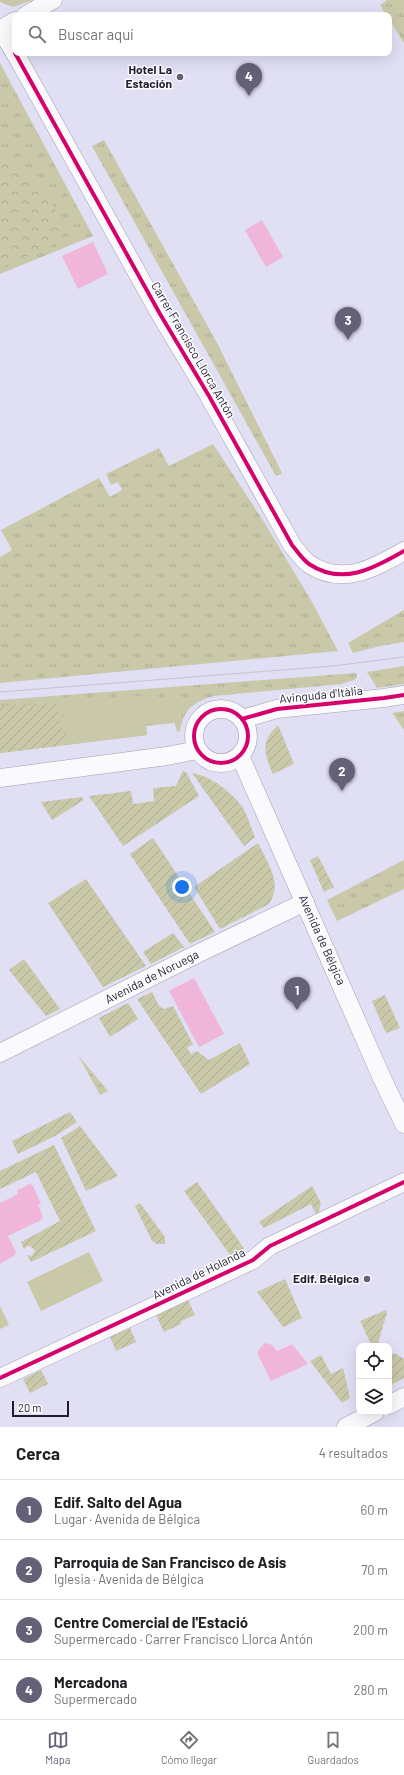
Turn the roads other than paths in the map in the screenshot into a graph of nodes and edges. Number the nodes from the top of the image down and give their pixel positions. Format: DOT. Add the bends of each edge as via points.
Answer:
graph roads {
  1 [pos="53,0"];
  2 [pos="31,12"];
  3 [pos="5,26"];
  4 [pos="12,45"];
  5 [pos="17,56"];
  6 [pos="404,551"];
  7 [pos="404,695"];
  8 [pos="242,719"];
  9 [pos="197,750"];
  10 [pos="240,756"];
  11 [pos="0,778"];
  12 [pos="305,902"];
  13 [pos="0,1053"];
  14 [pos="404,1124"];
  15 [pos="404,1182"];
  16 [pos="0,1378"];
  17 [pos="404,1397"];
  18 [pos="392,1403"];
  19 [pos="369,1415"];
  20 [pos="346,1427"];
  1 -- 2 [label="street"];
  3 -- 4 [label="street, Carrer Francisco Llorca Antón"];
  5 -- 6 [label="street, Carrer Francisco Llorca Antón" via="292,545 308,563 325,572 340,575 354,574"];
  7 -- 8 [label="street, Avinguda d'Itàlia" via="277,709"];
  8 -- 9 [label="street" via="231,710 212,710 204,714 194,729 193,738"];
  8 -- 10 [label="street" via="248,731 248,740"];
  9 -- 10 [label="street" via="206,760 215,763 228,762"];
  9 -- 11 [label="street"];
  10 -- 12 [label="street, Avenida de Bélgica"];
  12 -- 13 [label="street, Avenida de Noruega"];
  12 -- 14 [label="street, Avenida de Bélgica"];
  15 -- 16 [label="street, Avenida de Holanda" via="270,1246 253,1260"];
  17 -- 18 [label="street"];
  19 -- 20 [label="street"];
}
